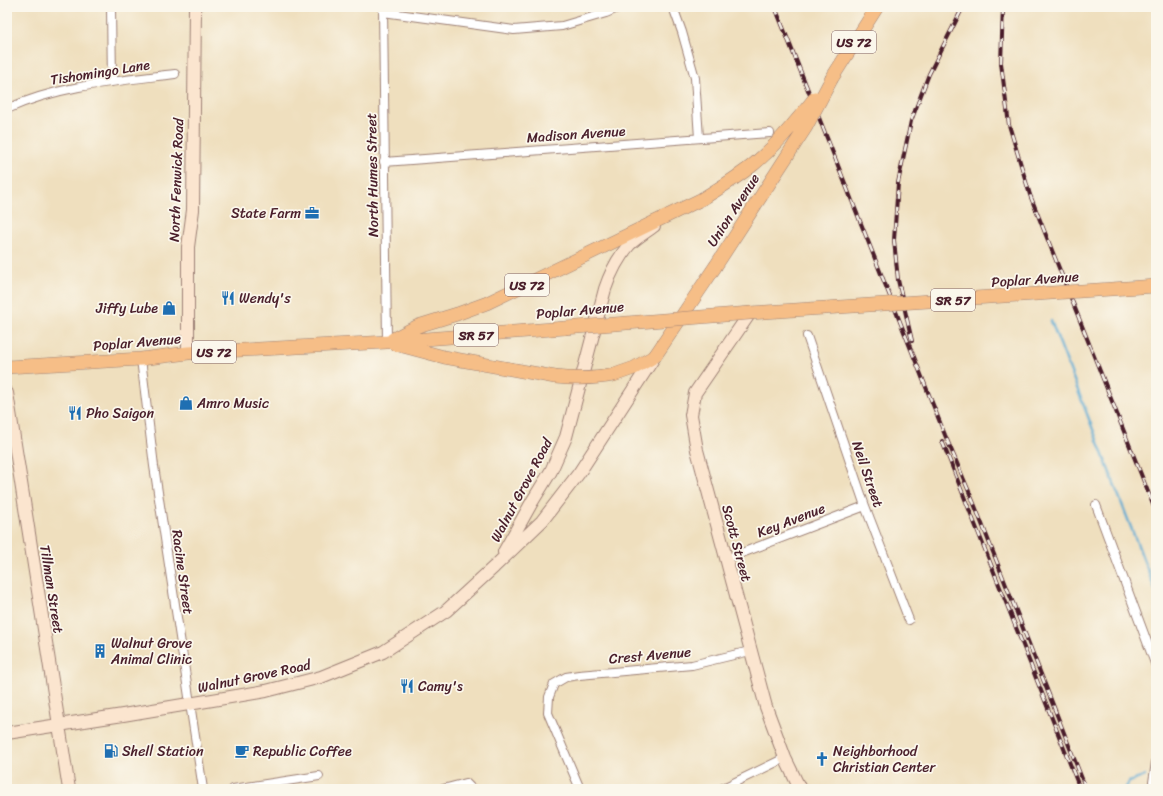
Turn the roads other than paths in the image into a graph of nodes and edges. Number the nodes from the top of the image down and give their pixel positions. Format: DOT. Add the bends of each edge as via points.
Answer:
graph roads {
  1 [pos="111,7"];
  2 [pos="195,7"];
  3 [pos="620,7"];
  4 [pos="673,7"];
  5 [pos="877,7"];
  6 [pos="383,9"];
  7 [pos="175,74"];
  8 [pos="832,78"];
  9 [pos="112,82"];
  10 [pos="7,109"];
  11 [pos="770,133"];
  12 [pos="699,138"];
  13 [pos="384,162"];
  14 [pos="663,219"];
  15 [pos="1156,286"];
  16 [pos="750,313"];
  17 [pos="807,336"];
  18 [pos="387,342"];
  19 [pos="188,353"];
  20 [pos="655,356"];
  21 [pos="141,359"];
  22 [pos="7,367"];
  23 [pos="7,392"];
  24 [pos="1096,505"];
  25 [pos="865,506"];
  26 [pos="726,559"];
  27 [pos="498,563"];
  28 [pos="909,620"];
  29 [pos="750,651"];
  30 [pos="1156,666"];
  31 [pos="190,704"];
  32 [pos="58,726"];
  33 [pos="7,733"];
  34 [pos="785,758"];
  35 [pos="1156,762"];
  36 [pos="319,776"];
  37 [pos="69,789"];
  38 [pos="203,789"];
  39 [pos="233,789"];
  40 [pos="443,789"];
  41 [pos="472,789"];
  42 [pos="580,789"];
  43 [pos="721,789"];
  44 [pos="800,789"];
  45 [pos="1152,789"];
  1 -- 9 [label="street"];
  2 -- 19 [label="main road, North Fenwick Road" via="193,210 188,247"];
  3 -- 6 [label="street" via="562,26 514,30"];
  4 -- 12 [label="street" via="695,78"];
  5 -- 8 [label="main road, Union Avenue / US 72"];
  6 -- 13 [label="street, North Humes Street"];
  7 -- 9 [label="street, Tishomingo Lane"];
  8 -- 14 [label="main road, Union Avenue / US 72, bridge" via="767,152 745,171 702,199"];
  8 -- 20 [label="main road, Union Avenue / US 72, bridge" via="806,127"];
  9 -- 10 [label="street, Tishomingo Lane" via="56,91"];
  11 -- 12 [label="street, Madison Avenue"];
  12 -- 13 [label="street, Madison Avenue"];
  13 -- 18 [label="street, North Humes Street"];
  14 -- 18 [label="main road, US 72" via="487,303 418,326"];
  14 -- 27 [label="main road, Walnut Grove Road" via="630,245 610,274 566,437 551,471"];
  15 -- 16 [label="main road, Poplar Avenue / SR 57, bridge"];
  16 -- 18 [label="main road, Poplar Avenue / SR 57, bridge"];
  16 -- 26 [label="main road, Scott Street" via="695,393 690,415"];
  17 -- 25 [label="street, Neil Street"];
  18 -- 19 [label="main road, Poplar Avenue / US 72"];
  18 -- 20 [label="main road, US 72, bridge" via="444,357 576,379 596,379 614,375 634,368"];
  19 -- 21 [label="main road, Poplar Avenue / US 72"];
  20 -- 27 [label="main road, Walnut Grove Road" via="579,473 542,521"];
  21 -- 22 [label="main road, Poplar Avenue / US 72"];
  21 -- 31 [label="street, Racine Street" via="154,466"];
  23 -- 32 [label="main road, Tillman Street"];
  24 -- 30 [label="street"];
  25 -- 26 [label="street, Key Avenue"];
  25 -- 28 [label="street, Neil Street"];
  26 -- 29 [label="main road, Scott Street"];
  27 -- 31 [label="main road, Walnut Grove Road" via="446,611 383,652 321,677 266,691"];
  29 -- 34 [label="main road, Scott Street" via="766,707"];
  29 -- 42 [label="street, Crest Avenue" via="692,665 579,674 566,677 554,684 549,697 548,713"];
  31 -- 32 [label="main road, Walnut Grove Road"];
  31 -- 38 [label="street, Racine Street"];
  32 -- 33 [label="main road, Walnut Grove Road"];
  32 -- 37 [label="main road, Tillman Street"];
  34 -- 43 [label="street"];
  34 -- 44 [label="main road, Scott Street"];
  35 -- 45 [label="street"];
  36 -- 39 [label="street"];
  40 -- 41 [label="street" via="466,783"];
}
